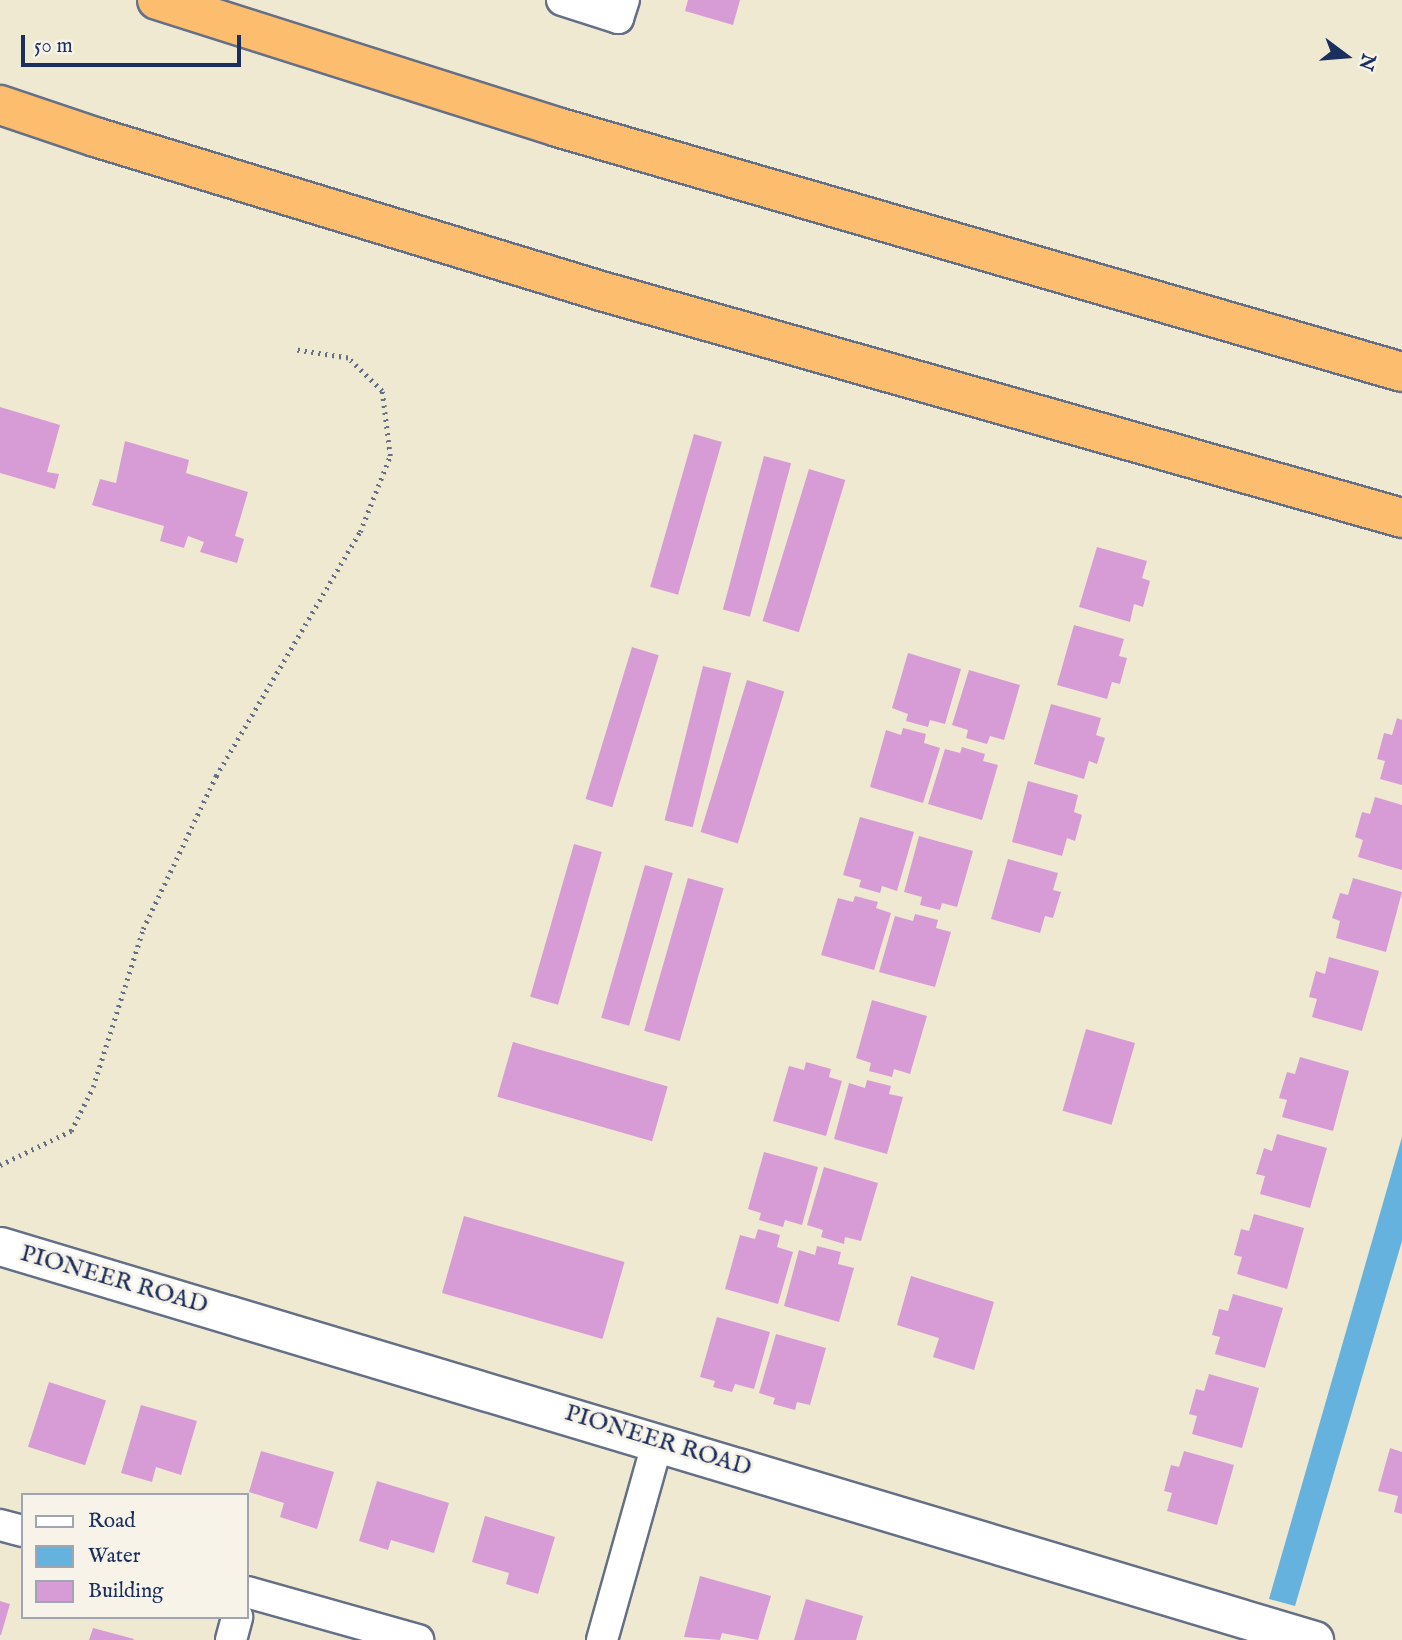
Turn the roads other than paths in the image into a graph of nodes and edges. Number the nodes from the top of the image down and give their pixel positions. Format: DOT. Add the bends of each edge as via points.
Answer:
graph roads {
  1 [pos="157,0"];
  2 [pos="562,0"];
  3 [pos="621,9"];
  4 [pos="0,105"];
  5 [pos="1402,372"];
  6 [pos="1402,518"];
  7 [pos="0,1246"];
  8 [pos="658,1441"];
  9 [pos="0,1525"];
  10 [pos="21,1530"];
  11 [pos="248,1592"];
  12 [pos="236,1619"];
  13 [pos="230,1640"];
  14 [pos="418,1640"];
  15 [pos="602,1640"];
  16 [pos="1314,1640"];
  1 -- 5 [label="highway" via="556,127"];
  2 -- 3 [label="street"];
  4 -- 6 [label="highway" via="601,291"];
  7 -- 8 [label="street, PIONEER ROAD"];
  8 -- 15 [label="street"];
  8 -- 16 [label="street, PIONEER ROAD"];
  9 -- 10 [label="street"];
  11 -- 14 [label="street"];
  12 -- 13 [label="street"];
}
